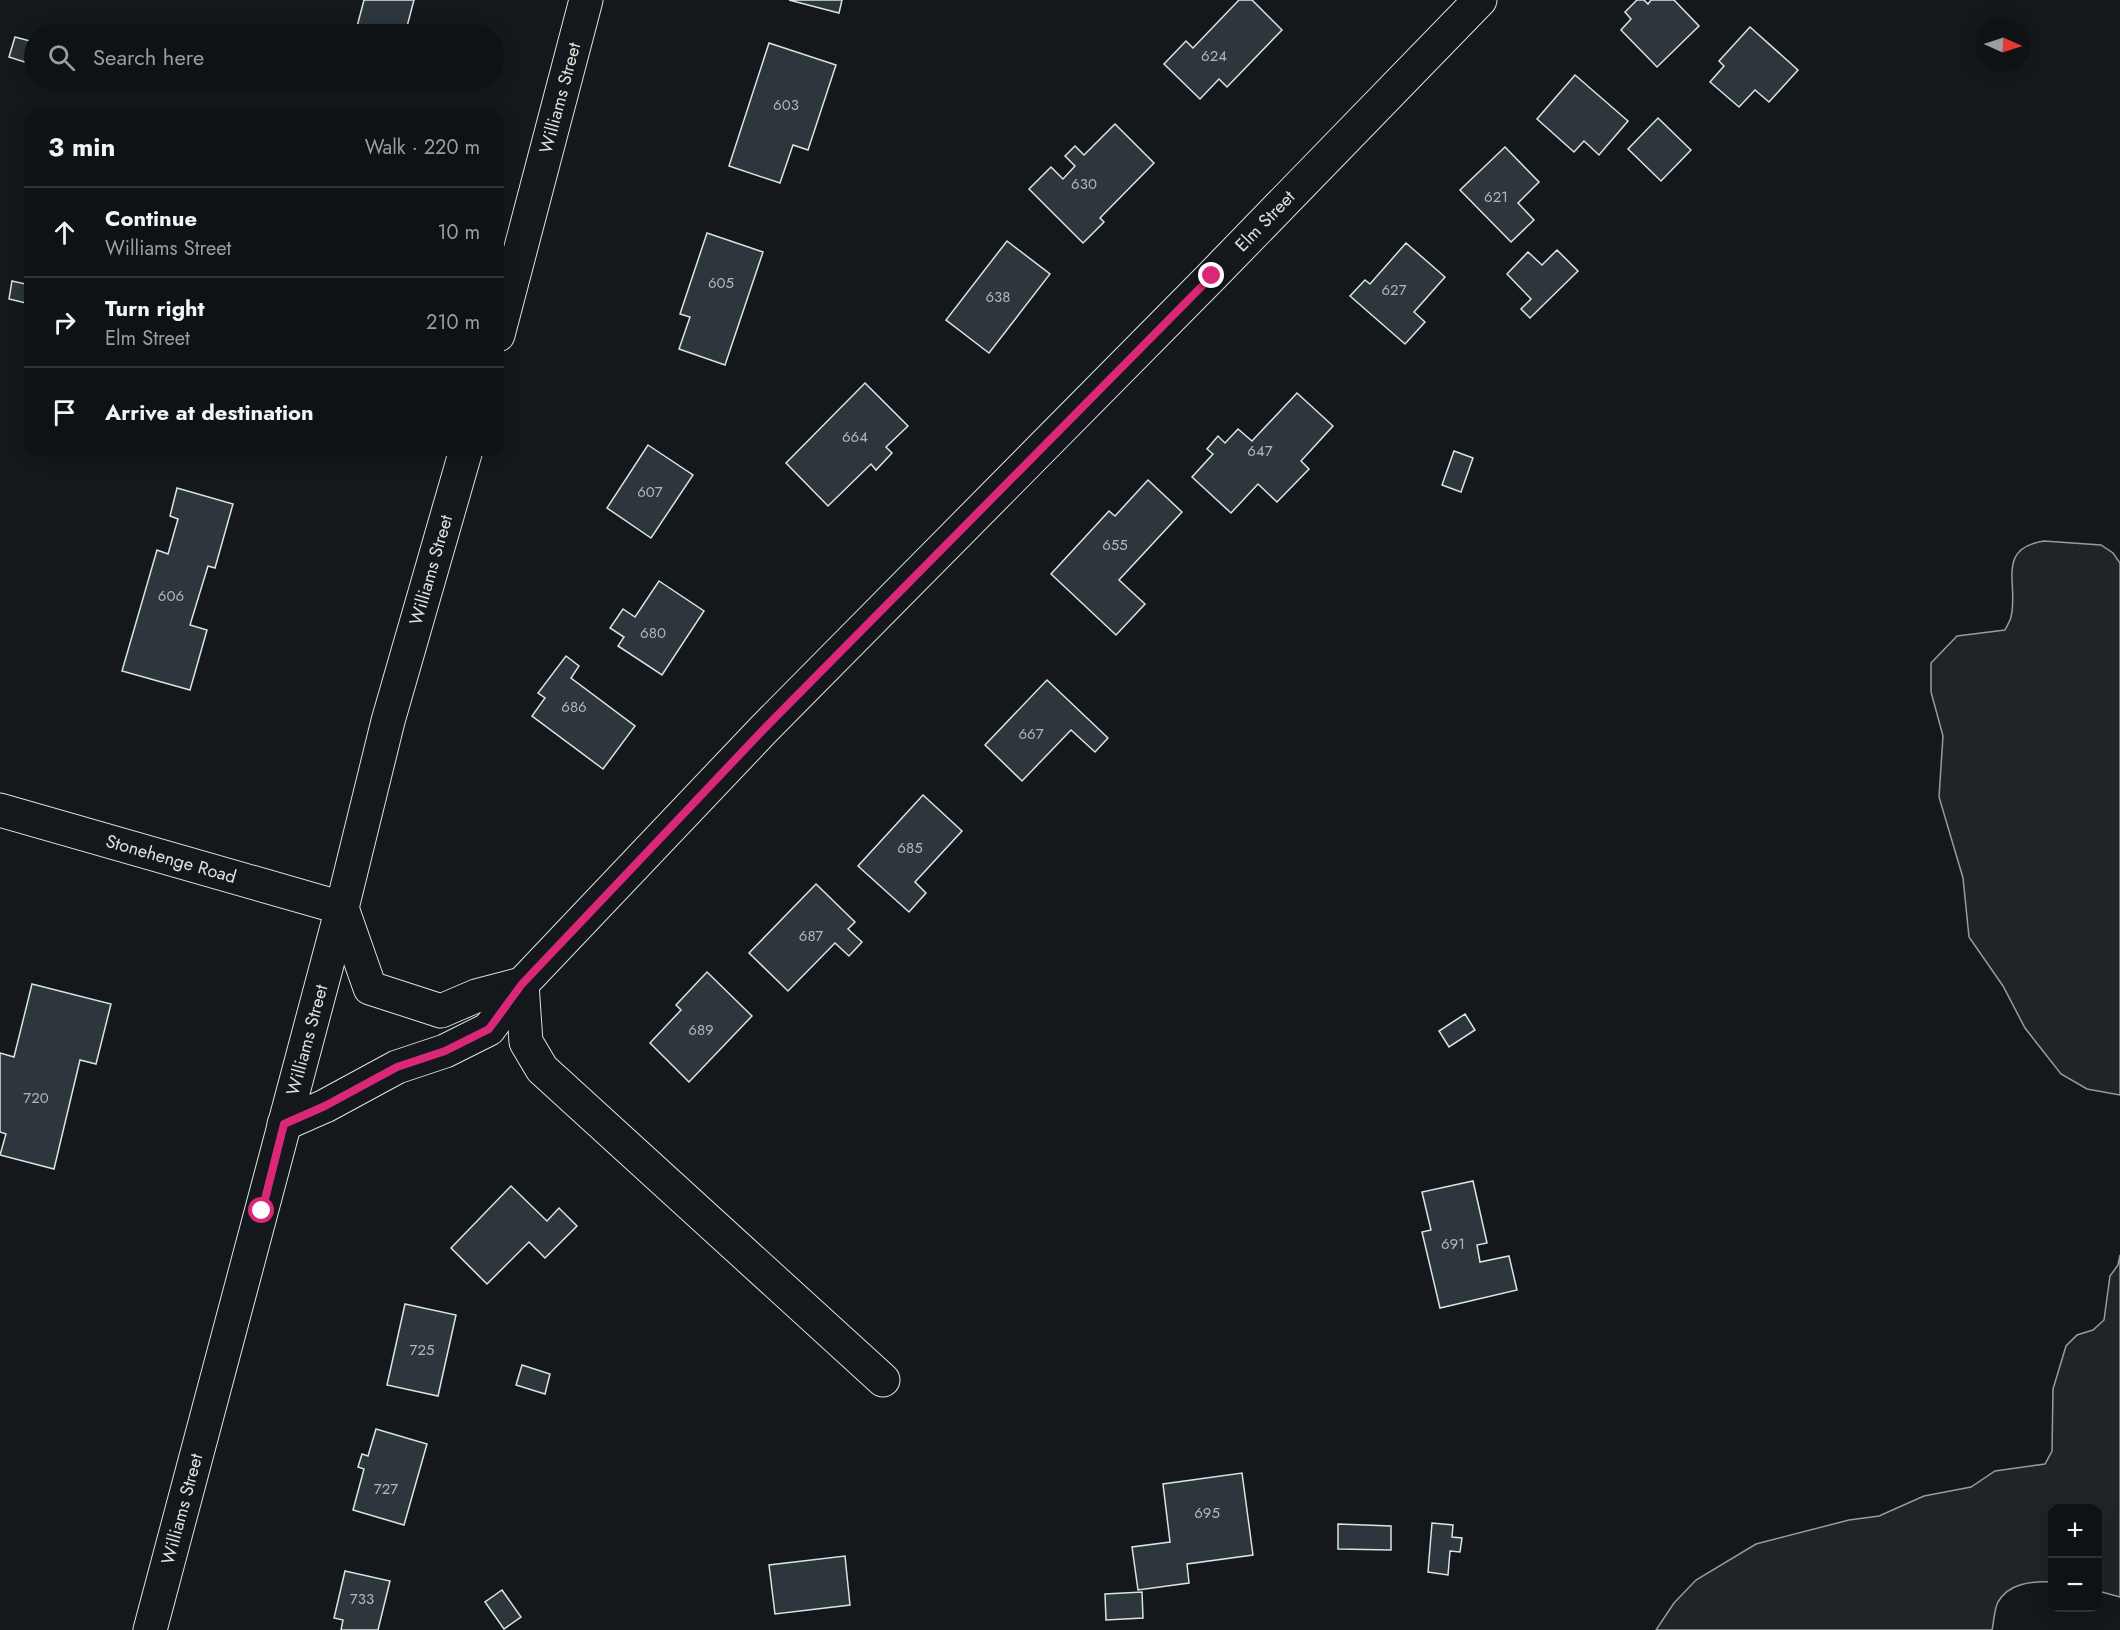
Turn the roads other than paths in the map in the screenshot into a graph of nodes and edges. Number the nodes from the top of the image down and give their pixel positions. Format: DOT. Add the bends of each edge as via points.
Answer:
graph roads {
  1 [pos="586,0"];
  2 [pos="1480,0"];
  3 [pos="504,312"];
  4 [pos="464,456"];
  5 [pos="0,810"];
  6 [pos="342,908"];
  7 [pos="522,984"];
  8 [pos="284,1124"];
  9 [pos="883,1380"];
  10 [pos="150,1630"];
  1 -- 3 [label="street, Williams Street"];
  2 -- 7 [label="street, Elm Street" via="764,729"];
  4 -- 6 [label="street, Williams Street" via="388,721"];
  5 -- 6 [label="street, Stonehenge Road"];
  6 -- 7 [label="street" via="370,988 441,1011 476,996"];
  6 -- 8 [label="street, Williams Street"];
  7 -- 8 [label="street, Elm Street" via="489,1029 445,1051 397,1067"];
  7 -- 9 [label="street" via="526,1042 542,1069"];
  8 -- 10 [label="street, Williams Street"];
}
